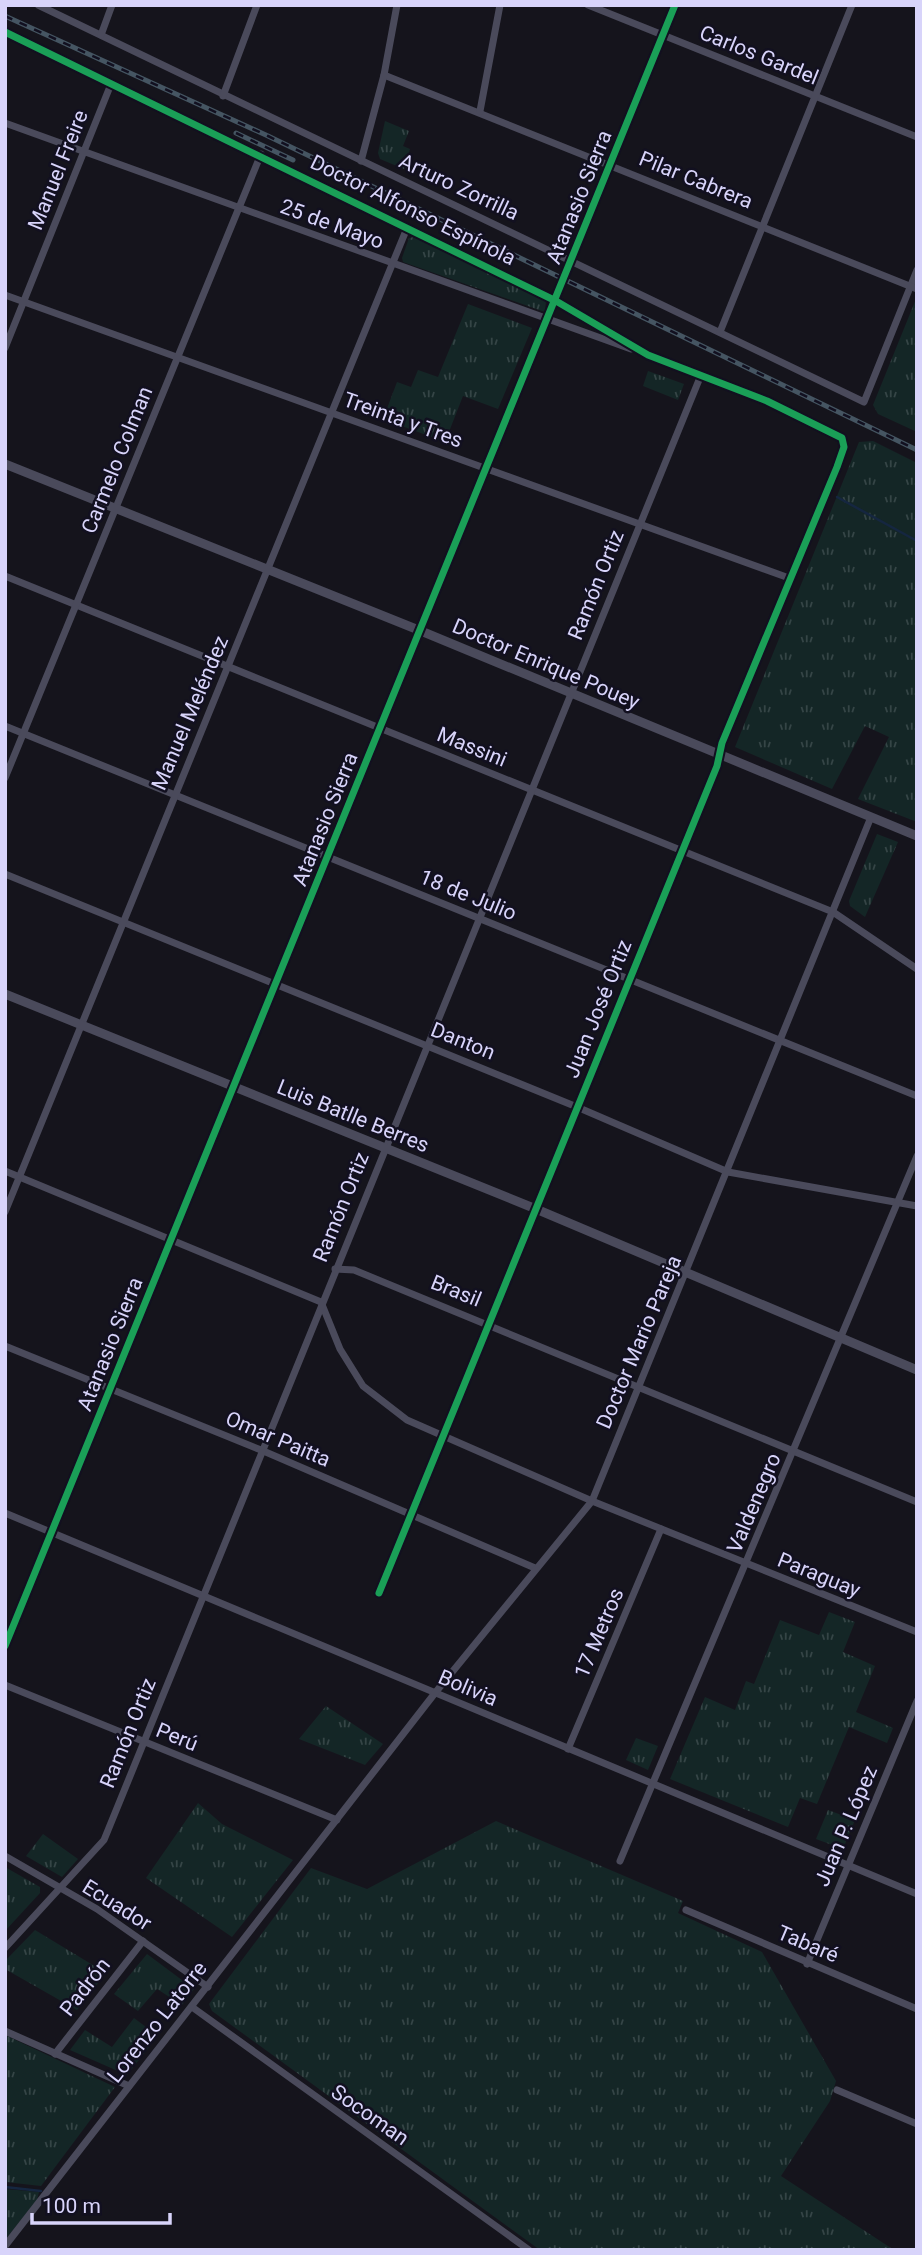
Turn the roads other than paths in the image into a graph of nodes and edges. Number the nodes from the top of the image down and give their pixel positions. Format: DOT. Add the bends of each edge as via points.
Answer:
graph roads {
  1 [pos="38,5"];
  2 [pos="112,5"];
  3 [pos="257,5"];
  4 [pos="397,5"];
  5 [pos="500,5"];
  6 [pos="588,5"];
  7 [pos="675,5"];
  8 [pos="852,5"];
  9 [pos="5,32"];
  10 [pos="101,35"];
  11 [pos="663,36"];
  12 [pos="384,75"];
  13 [pos="111,84"];
  14 [pos="223,96"];
  15 [pos="815,96"];
  16 [pos="480,111"];
  17 [pos="5,123"];
  18 [pos="917,137"];
  19 [pos="84,152"];
  20 [pos="261,154"];
  21 [pos="361,161"];
  22 [pos="612,164"];
  23 [pos="239,208"];
  24 [pos="762,226"];
  25 [pos="407,228"];
  26 [pos="573,260"];
  27 [pos="391,265"];
  28 [pos="917,270"];
  29 [pos="913,288"];
  30 [pos="5,295"];
  31 [pos="556,301"];
  32 [pos="24,302"];
  33 [pos="548,319"];
  34 [pos="720,332"];
  35 [pos="5,348"];
  36 [pos="649,355"];
  37 [pos="178,357"];
  38 [pos="701,375"];
  39 [pos="331,413"];
  40 [pos="842,438"];
  41 [pos="5,464"];
  42 [pos="487,469"];
  43 [pos="117,508"];
  44 [pos="639,524"];
  45 [pos="267,569"];
  46 [pos="5,576"];
  47 [pos="789,578"];
  48 [pos="76,605"];
  49 [pos="421,631"];
  50 [pos="229,666"];
  51 [pos="570,694"];
  52 [pos="5,726"];
  53 [pos="380,730"];
  54 [pos="23,733"];
  55 [pos="720,755"];
  56 [pos="5,778"];
  57 [pos="531,790"];
  58 [pos="175,794"];
  59 [pos="871,817"];
  60 [pos="917,836"];
  61 [pos="682,852"];
  62 [pos="329,856"];
  63 [pos="5,874"];
  64 [pos="833,912"];
  65 [pos="478,918"];
  66 [pos="123,922"];
  67 [pos="917,969"];
  68 [pos="629,980"];
  69 [pos="275,983"];
  70 [pos="5,994"];
  71 [pos="81,1024"];
  72 [pos="778,1040"];
  73 [pos="426,1045"];
  74 [pos="233,1086"];
  75 [pos="917,1096"];
  76 [pos="577,1107"];
  77 [pos="384,1147"];
  78 [pos="917,1156"];
  79 [pos="5,1171"];
  80 [pos="728,1171"];
  81 [pos="20,1177"];
  82 [pos="898,1203"];
  83 [pos="917,1206"];
  84 [pos="536,1209"];
  85 [pos="5,1212"];
  86 [pos="173,1239"];
  87 [pos="335,1269"];
  88 [pos="687,1272"];
  89 [pos="321,1302"];
  90 [pos="490,1324"];
  91 [pos="841,1338"];
  92 [pos="5,1346"];
  93 [pos="917,1370"];
  94 [pos="640,1386"];
  95 [pos="110,1388"];
  96 [pos="443,1437"];
  97 [pos="261,1450"];
  98 [pos="794,1450"];
  99 [pos="592,1501"];
  100 [pos="917,1502"];
  101 [pos="5,1513"];
  102 [pos="411,1514"];
  103 [pos="661,1529"];
  104 [pos="52,1533"];
  105 [pos="747,1565"];
  106 [pos="536,1568"];
  107 [pos="379,1593"];
  108 [pos="203,1596"];
  109 [pos="917,1632"];
  110 [pos="5,1646"];
  111 [pos="5,1685"];
  112 [pos="435,1693"];
  113 [pos="917,1701"];
  114 [pos="143,1742"];
  115 [pos="568,1749"];
  116 [pos="654,1785"];
  117 [pos="337,1820"];
  118 [pos="5,1856"];
  119 [pos="620,1861"];
  120 [pos="849,1866"];
  121 [pos="59,1889"];
  122 [pos="917,1895"];
  123 [pos="685,1910"];
  124 [pos="143,1941"];
  125 [pos="5,1948"];
  126 [pos="807,1964"];
  127 [pos="208,1987"];
  128 [pos="192,2007"];
  129 [pos="917,2009"];
  130 [pos="5,2031"];
  131 [pos="55,2054"];
  132 [pos="129,2087"];
  133 [pos="837,2090"];
  134 [pos="917,2124"];
  135 [pos="5,2246"];
  136 [pos="529,2250"];
  1 -- 10 [label="street, Arturo Zorrilla"];
  2 -- 10 [label="street"];
  3 -- 14 [label="street"];
  4 -- 12 [label="street"];
  5 -- 16 [label="street"];
  6 -- 11 [label="street, Carlos Gardel"];
  7 -- 11 [label="street, Atanasio Sierra"];
  8 -- 15 [label="street"];
  9 -- 13 [label="street, Doctor Alfonso Espínola"];
  10 -- 14 [label="street, Arturo Zorrilla"];
  11 -- 15 [label="street, Carlos Gardel"];
  11 -- 22 [label="street, Atanasio Sierra"];
  12 -- 16 [label="street, Pilar Cabrera"];
  12 -- 21 [label="street"];
  13 -- 19 [label="street, Manuel Freire"];
  13 -- 20 [label="street, Doctor Alfonso Espínola"];
  14 -- 21 [label="street, Arturo Zorrilla"];
  15 -- 18 [label="street, Carlos Gardel"];
  15 -- 24 [label="street"];
  16 -- 22 [label="street, Pilar Cabrera"];
  17 -- 19 [label="street, 25 de Mayo"];
  19 -- 23 [label="street, 25 de Mayo"];
  19 -- 32 [label="street, Manuel Freire"];
  20 -- 23 [label="street, Carmelo Colman"];
  20 -- 25 [label="street, Doctor Alfonso Espínola"];
  21 -- 26 [label="street, Arturo Zorrilla"];
  22 -- 24 [label="street, Pilar Cabrera"];
  22 -- 26 [label="street, Atanasio Sierra"];
  23 -- 27 [label="street, 25 de Mayo"];
  23 -- 37 [label="street, Carmelo Colman"];
  24 -- 29 [label="street, Pilar Cabrera"];
  24 -- 34 [label="street"];
  25 -- 27 [label="street, Manuel Meléndez"];
  25 -- 31 [label="street, Doctor Alfonso Espínola"];
  26 -- 31 [label="street, Atanasio Sierra"];
  26 -- 34 [label="street, Arturo Zorrilla"];
  27 -- 33 [label="street, 25 de Mayo"];
  27 -- 39 [label="street, Manuel Meléndez"];
  28 -- 29 [label="street"];
  29 -- 34 [label="street, Arturo Zorrilla" via="864,402"];
  30 -- 32 [label="street, Treinta y Tres"];
  31 -- 33 [label="street, Atanasio Sierra"];
  31 -- 36 [label="street, Doctor Alfonso Espínola"];
  32 -- 35 [label="street, Manuel Freire"];
  32 -- 37 [label="street, Treinta y Tres"];
  33 -- 36 [label="street, 25 de Mayo"];
  33 -- 42 [label="street, Atanasio Sierra"];
  36 -- 38 [label="street, Doctor Alfonso Espínola"];
  37 -- 39 [label="street, Treinta y Tres"];
  37 -- 43 [label="street, Carmelo Colman"];
  38 -- 40 [label="street, Doctor Alfonso Espínola"];
  38 -- 44 [label="street, Ramón Ortiz"];
  39 -- 42 [label="street, Treinta y Tres"];
  39 -- 45 [label="street, Manuel Meléndez"];
  40 -- 47 [label="street, Juan José Ortiz" via="844,447 837,467"];
  41 -- 43 [label="street, Doctor Enrique Pouey"];
  42 -- 44 [label="street, Treinta y Tres"];
  42 -- 49 [label="street, Atanasio Sierra"];
  43 -- 45 [label="street, Doctor Enrique Pouey"];
  43 -- 48 [label="street, Carmelo Colman"];
  44 -- 47 [label="street, Treinta y Tres"];
  44 -- 51 [label="street, Ramón Ortiz"];
  45 -- 49 [label="street, Doctor Enrique Pouey"];
  45 -- 50 [label="street, Manuel Meléndez"];
  46 -- 48 [label="street, Massini"];
  47 -- 55 [label="street, Juan José Ortiz"];
  48 -- 50 [label="street, Massini"];
  48 -- 54 [label="street, Carmelo Colman"];
  49 -- 51 [label="street, Doctor Enrique Pouey"];
  49 -- 53 [label="street, Atanasio Sierra"];
  50 -- 53 [label="street, Massini"];
  50 -- 58 [label="street, Manuel Meléndez"];
  51 -- 55 [label="street, Doctor Enrique Pouey"];
  51 -- 57 [label="street, Ramón Ortiz"];
  52 -- 54 [label="street, 18 de Julio"];
  53 -- 57 [label="street, Massini"];
  53 -- 62 [label="street, Atanasio Sierra"];
  54 -- 56 [label="street, Carmelo Colman"];
  54 -- 58 [label="street, 18 de Julio"];
  55 -- 59 [label="street, Doctor Enrique Pouey"];
  55 -- 61 [label="street, Juan José Ortiz"];
  57 -- 61 [label="street, Massini"];
  57 -- 65 [label="street, Ramón Ortiz"];
  58 -- 62 [label="street, 18 de Julio"];
  58 -- 66 [label="street, Manuel Meléndez"];
  59 -- 60 [label="street, Doctor Enrique Pouey"];
  59 -- 64 [label="street, Doctor Mario Pareja"];
  61 -- 64 [label="street, Massini"];
  61 -- 68 [label="street, Juan José Ortiz"];
  62 -- 65 [label="street, 18 de Julio"];
  62 -- 69 [label="street, Atanasio Sierra"];
  63 -- 66 [label="street, Danton"];
  64 -- 67 [label="street, Massini"];
  64 -- 72 [label="street, Doctor Mario Pareja"];
  65 -- 68 [label="street, 18 de Julio"];
  65 -- 73 [label="street, Ramón Ortiz"];
  66 -- 69 [label="street, Danton"];
  66 -- 71 [label="street, Manuel Meléndez"];
  68 -- 72 [label="street, 18 de Julio"];
  68 -- 76 [label="street, Juan José Ortiz"];
  69 -- 73 [label="street, Danton"];
  69 -- 74 [label="street, Atanasio Sierra"];
  70 -- 71 [label="street, Luis Batlle Berres"];
  71 -- 74 [label="street, Luis Batlle Berres"];
  71 -- 81 [label="street, Manuel Meléndez"];
  72 -- 75 [label="street, 18 de Julio"];
  72 -- 80 [label="street, Doctor Mario Pareja"];
  73 -- 76 [label="street, Danton"];
  73 -- 77 [label="street, Ramón Ortiz"];
  74 -- 77 [label="street, Luis Batlle Berres"];
  74 -- 86 [label="street, Atanasio Sierra"];
  76 -- 80 [label="street, Danton"];
  76 -- 84 [label="street, Juan José Ortiz"];
  77 -- 84 [label="street, Luis Batlle Berres"];
  77 -- 87 [label="street, Ramón Ortiz"];
  78 -- 82 [label="street, Valdenegro"];
  79 -- 81 [label="street"];
  80 -- 82 [label="street, Danton"];
  80 -- 88 [label="street, Doctor Mario Pareja"];
  81 -- 85 [label="street, Manuel Meléndez"];
  81 -- 86 [label="street"];
  82 -- 83 [label="street, Danton"];
  82 -- 91 [label="street, Valdenegro"];
  84 -- 88 [label="street, Luis Batlle Berres"];
  84 -- 90 [label="street, Juan José Ortiz"];
  86 -- 89 [label="street"];
  86 -- 95 [label="street, Atanasio Sierra"];
  87 -- 89 [label="street, Ramón Ortiz"];
  87 -- 90 [label="street, Brasil" via="354,1270"];
  88 -- 91 [label="street, Luis Batlle Berres"];
  88 -- 94 [label="street, Doctor Mario Pareja"];
  89 -- 96 [label="street, Paraguay" via="340,1349 363,1386 407,1420"];
  89 -- 97 [label="street, Ramón Ortiz"];
  90 -- 94 [label="street, Brasil"];
  90 -- 96 [label="street, Juan José Ortiz"];
  91 -- 93 [label="street, Luis Batlle Berres"];
  91 -- 98 [label="street, Valdenegro"];
  92 -- 95 [label="street, Omar Paitta"];
  94 -- 98 [label="street, Brasil"];
  94 -- 99 [label="street, Doctor Mario Pareja"];
  95 -- 97 [label="street, Omar Paitta"];
  95 -- 104 [label="street, Atanasio Sierra"];
  96 -- 99 [label="street, Paraguay"];
  96 -- 102 [label="street, Juan José Ortiz"];
  97 -- 102 [label="street, Omar Paitta"];
  97 -- 108 [label="street, Ramón Ortiz"];
  98 -- 100 [label="street, Brasil"];
  98 -- 105 [label="street, Valdenegro"];
  99 -- 103 [label="street, Paraguay"];
  99 -- 106 [label="street, Doctor Mario Pareja"];
  101 -- 104 [label="street, Bolivia"];
  102 -- 106 [label="street, Omar Paitta"];
  102 -- 107 [label="street, Juan José Ortiz"];
  103 -- 105 [label="street, Paraguay"];
  103 -- 115 [label="street, 17 Metros"];
  104 -- 108 [label="street, Bolivia"];
  104 -- 110 [label="street, Atanasio Sierra"];
  105 -- 109 [label="street, Paraguay"];
  105 -- 116 [label="street, Valdenegro"];
  106 -- 112 [label="street, Doctor Mario Pareja"];
  108 -- 112 [label="street, Bolivia"];
  108 -- 114 [label="street, Ramón Ortiz"];
  111 -- 114 [label="street, Perú"];
  112 -- 115 [label="street, Bolivia"];
  112 -- 117 [label="street, Doctor Mario Pareja"];
  113 -- 120 [label="street, Juan P. López"];
  114 -- 117 [label="street, Perú"];
  114 -- 121 [label="street, Ramón Ortiz" via="104,1840"];
  115 -- 116 [label="street, Bolivia"];
  116 -- 119 [label="street, Valdenegro"];
  116 -- 120 [label="street, Bolivia"];
  117 -- 127 [label="street, Lorenzo Latorre"];
  118 -- 121 [label="street, Ecuador"];
  120 -- 122 [label="street, Bolivia"];
  120 -- 126 [label="street, Juan P. López"];
  121 -- 124 [label="street, Ecuador"];
  121 -- 125 [label="street, Ramón Ortiz"];
  123 -- 126 [label="street, Tabaré"];
  124 -- 127 [label="street, Ecuador"];
  124 -- 131 [label="street, Padrón"];
  126 -- 129 [label="street, Tabaré"];
  127 -- 128 [label="street, Lorenzo Latorre"];
  128 -- 132 [label="street, Lorenzo Latorre"];
  128 -- 136 [label="street, Socoman"];
  130 -- 131 [label="street"];
  131 -- 132 [label="street"];
  132 -- 135 [label="street, Lorenzo Latorre"];
  133 -- 134 [label="street"];
}
